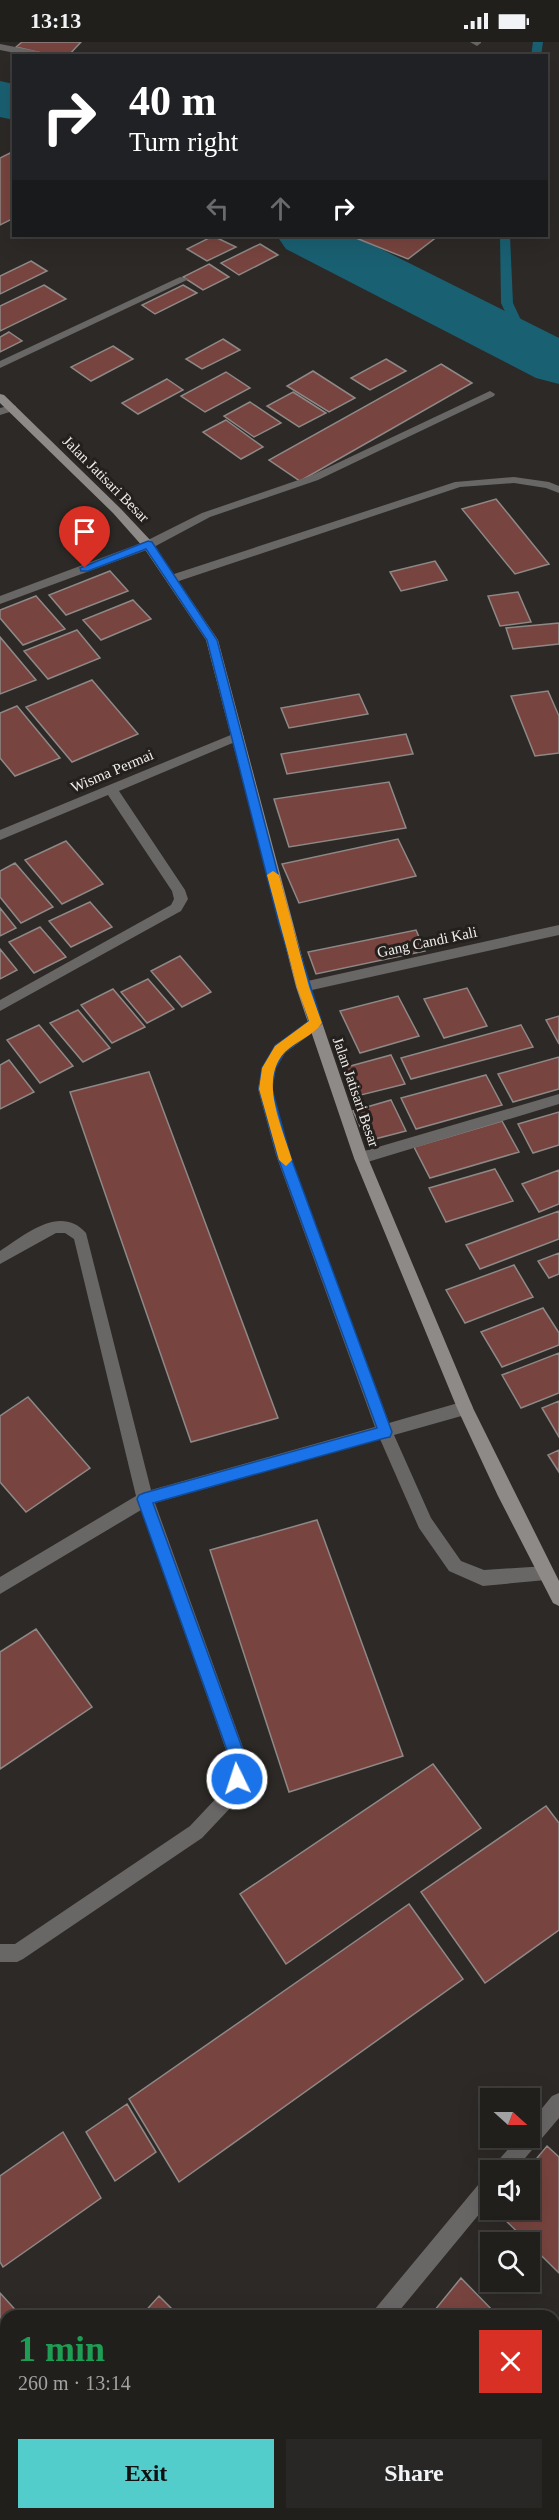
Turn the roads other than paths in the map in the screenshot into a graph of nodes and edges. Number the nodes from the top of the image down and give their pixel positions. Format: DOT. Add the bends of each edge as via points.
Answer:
graph roads {
  1 [pos="0,46"];
  2 [pos="37,54"];
  3 [pos="184,279"];
  4 [pos="0,365"];
  5 [pos="490,394"];
  6 [pos="0,397"];
  7 [pos="6,410"];
  8 [pos="559,490"];
  9 [pos="148,545"];
  10 [pos="172,579"];
  11 [pos="0,600"];
  12 [pos="238,736"];
  13 [pos="111,789"];
  14 [pos="0,836"];
  15 [pos="559,930"];
  16 [pos="303,987"];
  17 [pos="0,1006"];
  18 [pos="315,1023"];
  19 [pos="559,1099"];
  20 [pos="361,1158"];
  21 [pos="0,1258"];
  22 [pos="465,1408"];
  23 [pos="385,1432"];
  24 [pos="144,1499"];
  25 [pos="546,1574"];
  26 [pos="0,1586"];
  27 [pos="559,1598"];
  28 [pos="0,1953"];
  29 [pos="559,2103"];
  30 [pos="511,2160"];
  31 [pos="480,2198"];
  32 [pos="387,2310"];
  1 -- 2 [label="street"];
  3 -- 4 [label="street"];
  5 -- 9 [label="street" via="314,478 206,514"];
  6 -- 7 [label="street, Jalan Jatisari Besar"];
  7 -- 9 [label="street, Jalan Jatisari Besar" via="117,510"];
  8 -- 10 [label="street" via="514,480 459,484"];
  9 -- 10 [label="street, Jalan Jatisari Besar"];
  9 -- 11 [label="street"];
  10 -- 12 [label="street, Jalan Jatisari Besar" via="212,640"];
  12 -- 13 [label="street, Wisma Permai"];
  12 -- 16 [label="street, Jalan Jatisari Besar"];
  13 -- 14 [label="street, Wisma Permai"];
  13 -- 17 [label="street" via="181,899 176,908"];
  15 -- 16 [label="street, Gang Candi Kali"];
  16 -- 18 [label="street, Jalan Jatisari Besar"];
  18 -- 20 [label="street, Jalan Jatisari Besar"];
  18 -- 23 [label="street" via="280,1049 269,1068 265,1089 284,1155"];
  19 -- 20 [label="street"];
  20 -- 22 [label="street, Jalan Jatisari Besar"];
  21 -- 24 [label="street" via="56,1226 76,1230 81,1237"];
  22 -- 23 [label="street"];
  22 -- 25 [label="street, Jalan Jatisari Besar"];
  23 -- 24 [label="street"];
  23 -- 25 [label="street" via="425,1523 455,1566 483,1578"];
  24 -- 26 [label="street"];
  24 -- 28 [label="street" via="236,1753 237,1779 228,1798 196,1832 17,1953"];
  25 -- 27 [label="street, Jalan Jatisari Besar"];
  29 -- 30 [label="street"];
  31 -- 32 [label="street"];
}
